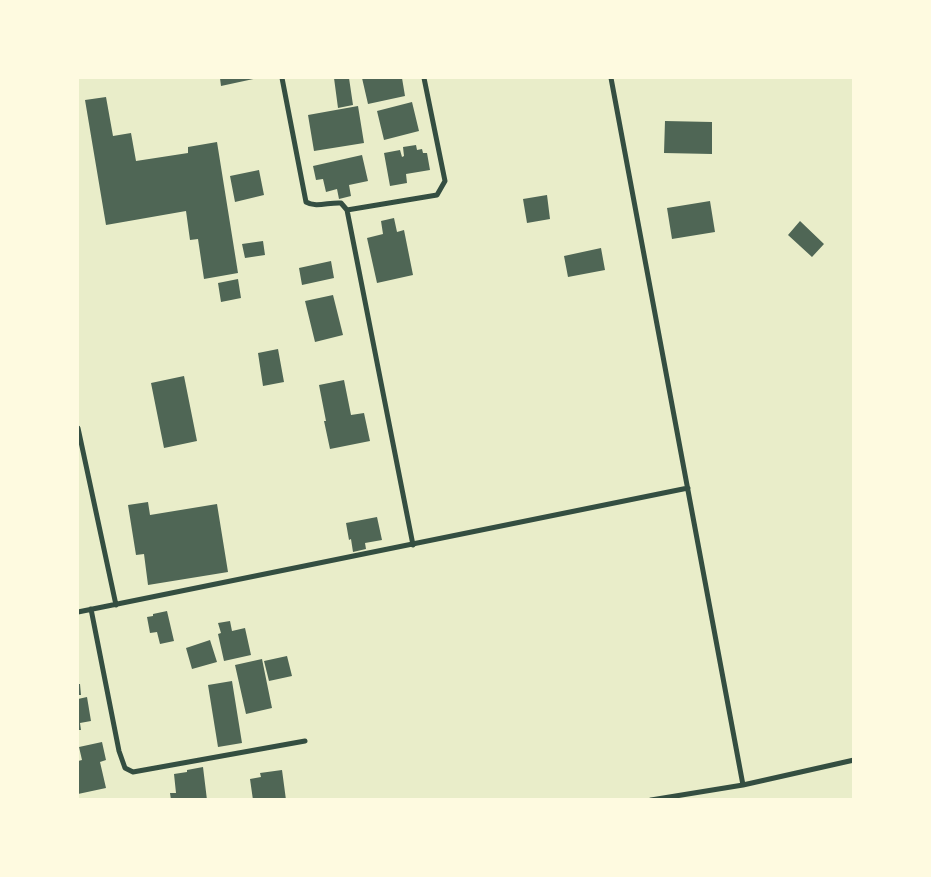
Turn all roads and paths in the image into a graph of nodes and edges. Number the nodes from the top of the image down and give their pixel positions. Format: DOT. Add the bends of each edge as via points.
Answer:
graph roads {
  1 [pos="282,78"];
  2 [pos="424,78"];
  3 [pos="611,78"];
  4 [pos="347,210"];
  5 [pos="78,428"];
  6 [pos="688,488"];
  7 [pos="413,545"];
  8 [pos="116,605"];
  9 [pos="91,610"];
  10 [pos="78,612"];
  11 [pos="305,741"];
  12 [pos="854,760"];
  13 [pos="743,784"];
  14 [pos="651,800"];
  1 -- 4 [label="street" via="306,202 312,206 341,203"];
  2 -- 4 [label="street" via="445,181 437,195"];
  3 -- 6 [label="street"];
  4 -- 7 [label="street"];
  5 -- 8 [label="street"];
  6 -- 7 [label="street"];
  6 -- 13 [label="street"];
  7 -- 8 [label="street"];
  8 -- 9 [label="street"];
  9 -- 10 [label="street"];
  9 -- 11 [label="street" via="125,768 133,772"];
  12 -- 13 [label="street"];
  13 -- 14 [label="street"];
}
